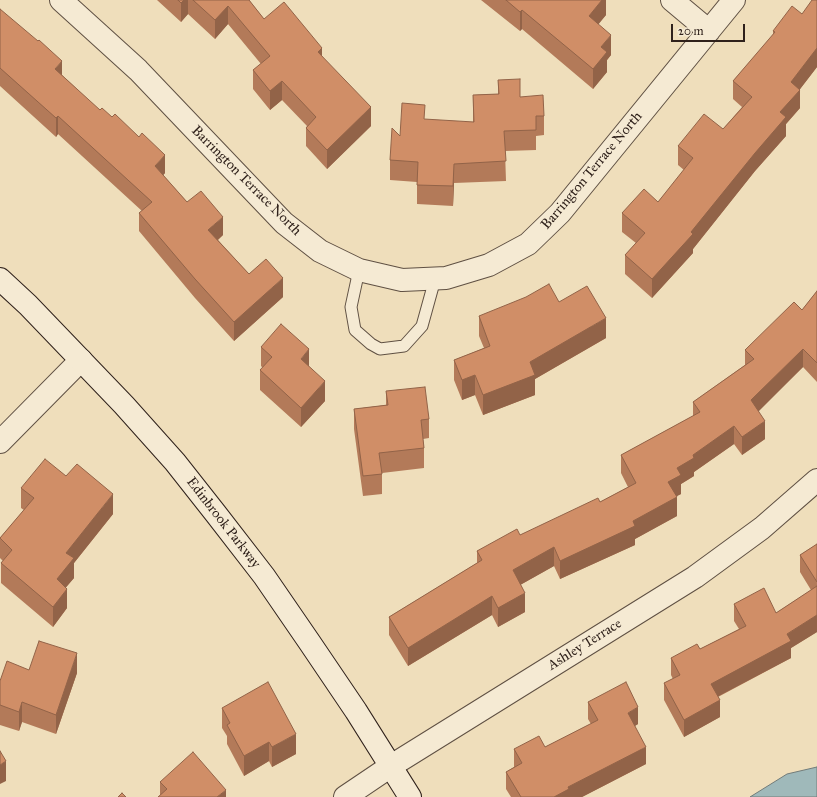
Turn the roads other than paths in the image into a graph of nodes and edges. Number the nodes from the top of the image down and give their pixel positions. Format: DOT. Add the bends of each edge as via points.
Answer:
graph roads {
  1 [pos="61,0"];
  2 [pos="672,0"];
  3 [pos="734,0"];
  4 [pos="709,31"];
  5 [pos="359,270"];
  6 [pos="0,279"];
  7 [pos="435,279"];
  8 [pos="81,360"];
  9 [pos="0,442"];
  10 [pos="817,480"];
  11 [pos="391,766"];
  12 [pos="345,797"];
  13 [pos="410,797"];
  1 -- 5 [label="street, Barrington Terrace North" via="138,70 284,223 320,251"];
  2 -- 4 [label="street"];
  3 -- 4 [label="street, Barrington Terrace North"];
  4 -- 7 [label="street, Barrington Terrace North" via="560,213 528,244 489,266"];
  5 -- 7 [label="street, Barrington Terrace North" via="402,280"];
  5 -- 7 [label="lane" via="351,307 355,330 380,349 404,346 422,326"];
  6 -- 8 [label="street, Edinbrook Parkway"];
  8 -- 9 [label="street"];
  8 -- 11 [label="street, Edinbrook Parkway" via="175,462 250,557"];
  10 -- 11 [label="street, Ashley Terrace" via="762,528 695,576"];
  11 -- 12 [label="street, Ashley Terrace"];
  11 -- 13 [label="street, Edinbrook Parkway"];
}
